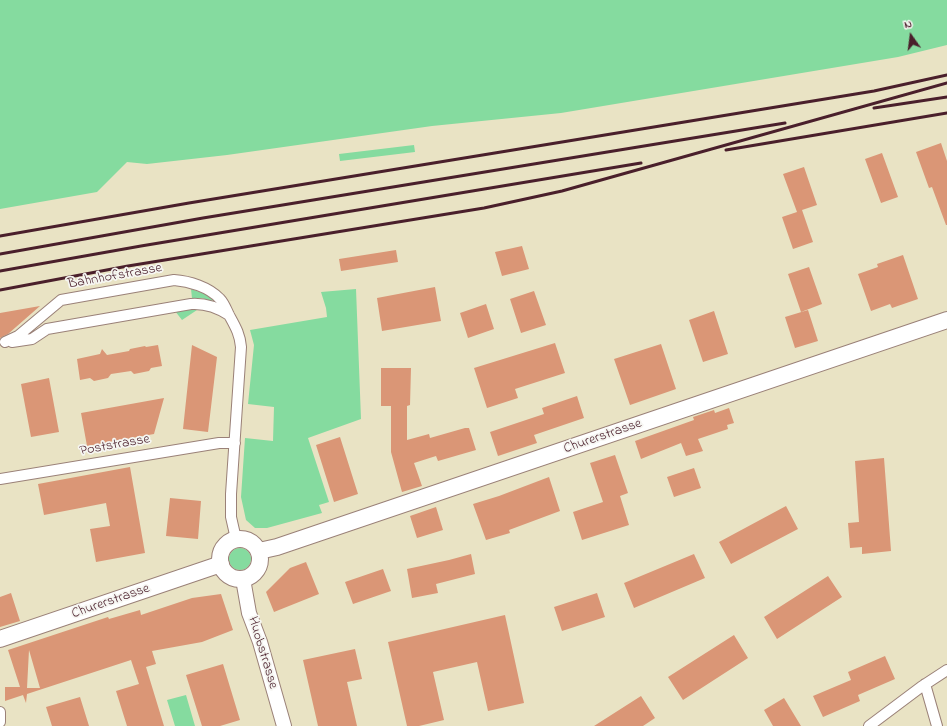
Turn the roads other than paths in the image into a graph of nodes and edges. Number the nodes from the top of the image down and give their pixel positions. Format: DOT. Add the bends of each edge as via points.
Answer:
graph roads {
  1 [pos="229,315"];
  2 [pos="947,320"];
  3 [pos="3,343"];
  4 [pos="235,443"];
  5 [pos="0,479"];
  6 [pos="236,540"];
  7 [pos="259,551"];
  8 [pos="221,564"];
  9 [pos="243,579"];
  10 [pos="0,639"];
  11 [pos="947,670"];
  12 [pos="925,684"];
  13 [pos="0,712"];
  14 [pos="0,720"];
  15 [pos="284,726"];
  16 [pos="869,726"];
  17 [pos="937,726"];
  1 -- 3 [label="street, Bahnhofstrasse" via="207,304 192,304 47,329 32,339"];
  1 -- 3 [label="street, Bahnhofstrasse" via="221,299 215,294 191,283 174,280 61,300 18,336"];
  1 -- 4 [label="street, Bahnhofstrasse" via="239,334 241,347"];
  2 -- 7 [label="main road, Churerstrasse"];
  4 -- 5 [label="street, Poststrasse" via="219,443"];
  4 -- 6 [label="street, Bahnhofstrasse" via="231,510"];
  6 -- 7 [label="main road" via="248,540"];
  6 -- 8 [label="main road" via="222,550"];
  7 -- 9 [label="main road" via="258,569"];
  8 -- 9 [label="main road" via="230,575"];
  8 -- 10 [label="main road, Churerstrasse"];
  9 -- 15 [label="street, Huobstrasse" via="249,613"];
  11 -- 12 [label="street"];
  12 -- 16 [label="street"];
  12 -- 17 [label="street"];
  13 -- 14 [label="street"];
}
